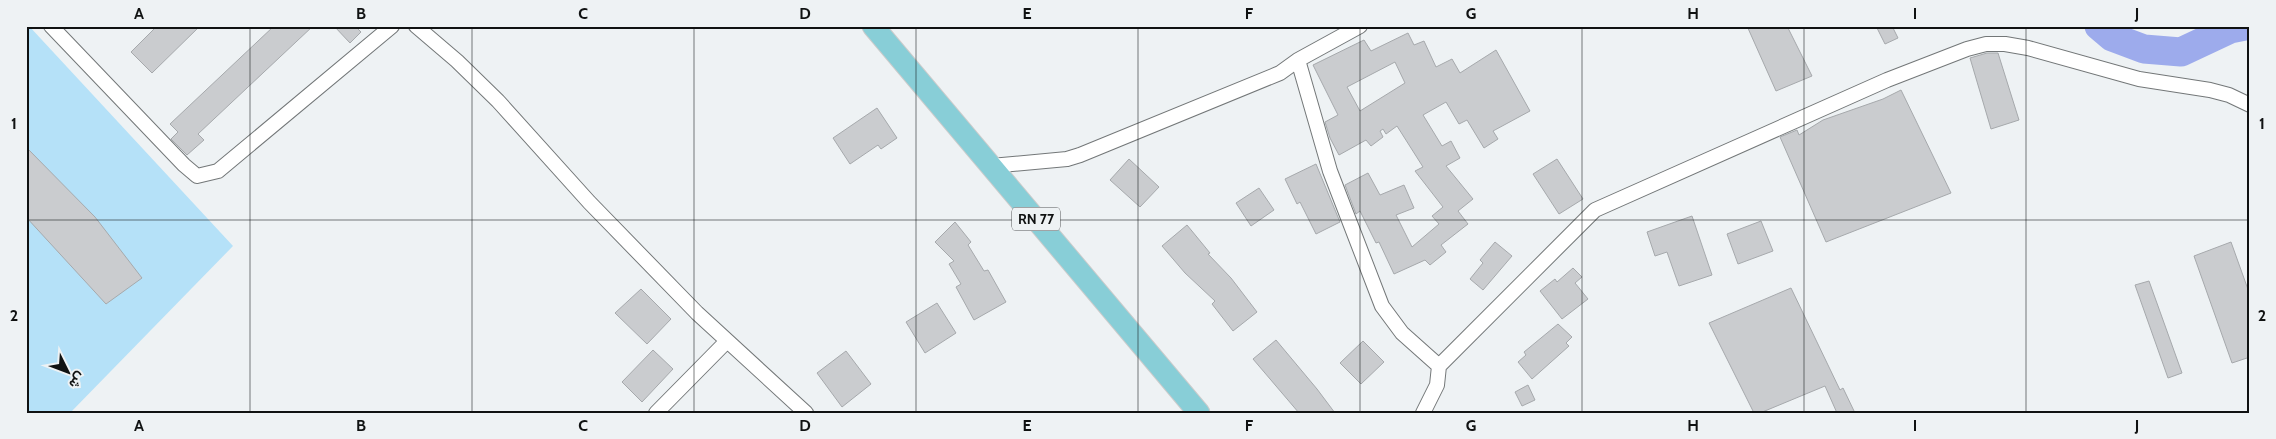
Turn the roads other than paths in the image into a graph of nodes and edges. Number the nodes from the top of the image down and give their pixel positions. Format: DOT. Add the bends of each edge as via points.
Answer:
graph roads {
  1 [pos="51,26"];
  2 [pos="392,26"];
  3 [pos="416,26"];
  4 [pos="873,26"];
  5 [pos="1360,26"];
  6 [pos="1298,60"];
  7 [pos="2250,106"];
  8 [pos="991,166"];
  9 [pos="727,341"];
  10 [pos="1439,366"];
  11 [pos="656,413"];
  12 [pos="806,413"];
  13 [pos="1199,413"];
  14 [pos="1423,413"];
  1 -- 2 [label="street" via="197,176 218,171"];
  3 -- 9 [label="street" via="498,101 589,202"];
  4 -- 8 [label="main road, RN 77"];
  5 -- 6 [label="street"];
  6 -- 8 [label="street" via="1280,73 1080,155"];
  6 -- 10 [label="street" via="1330,171 1382,306 1402,333"];
  7 -- 10 [label="street" via="2210,90 2139,79 2028,48 1995,44 1967,49 1887,80 1596,210"];
  8 -- 13 [label="main road, RN 77"];
  9 -- 11 [label="street"];
  9 -- 12 [label="street"];
  10 -- 14 [label="street" via="1436,385"];
}
